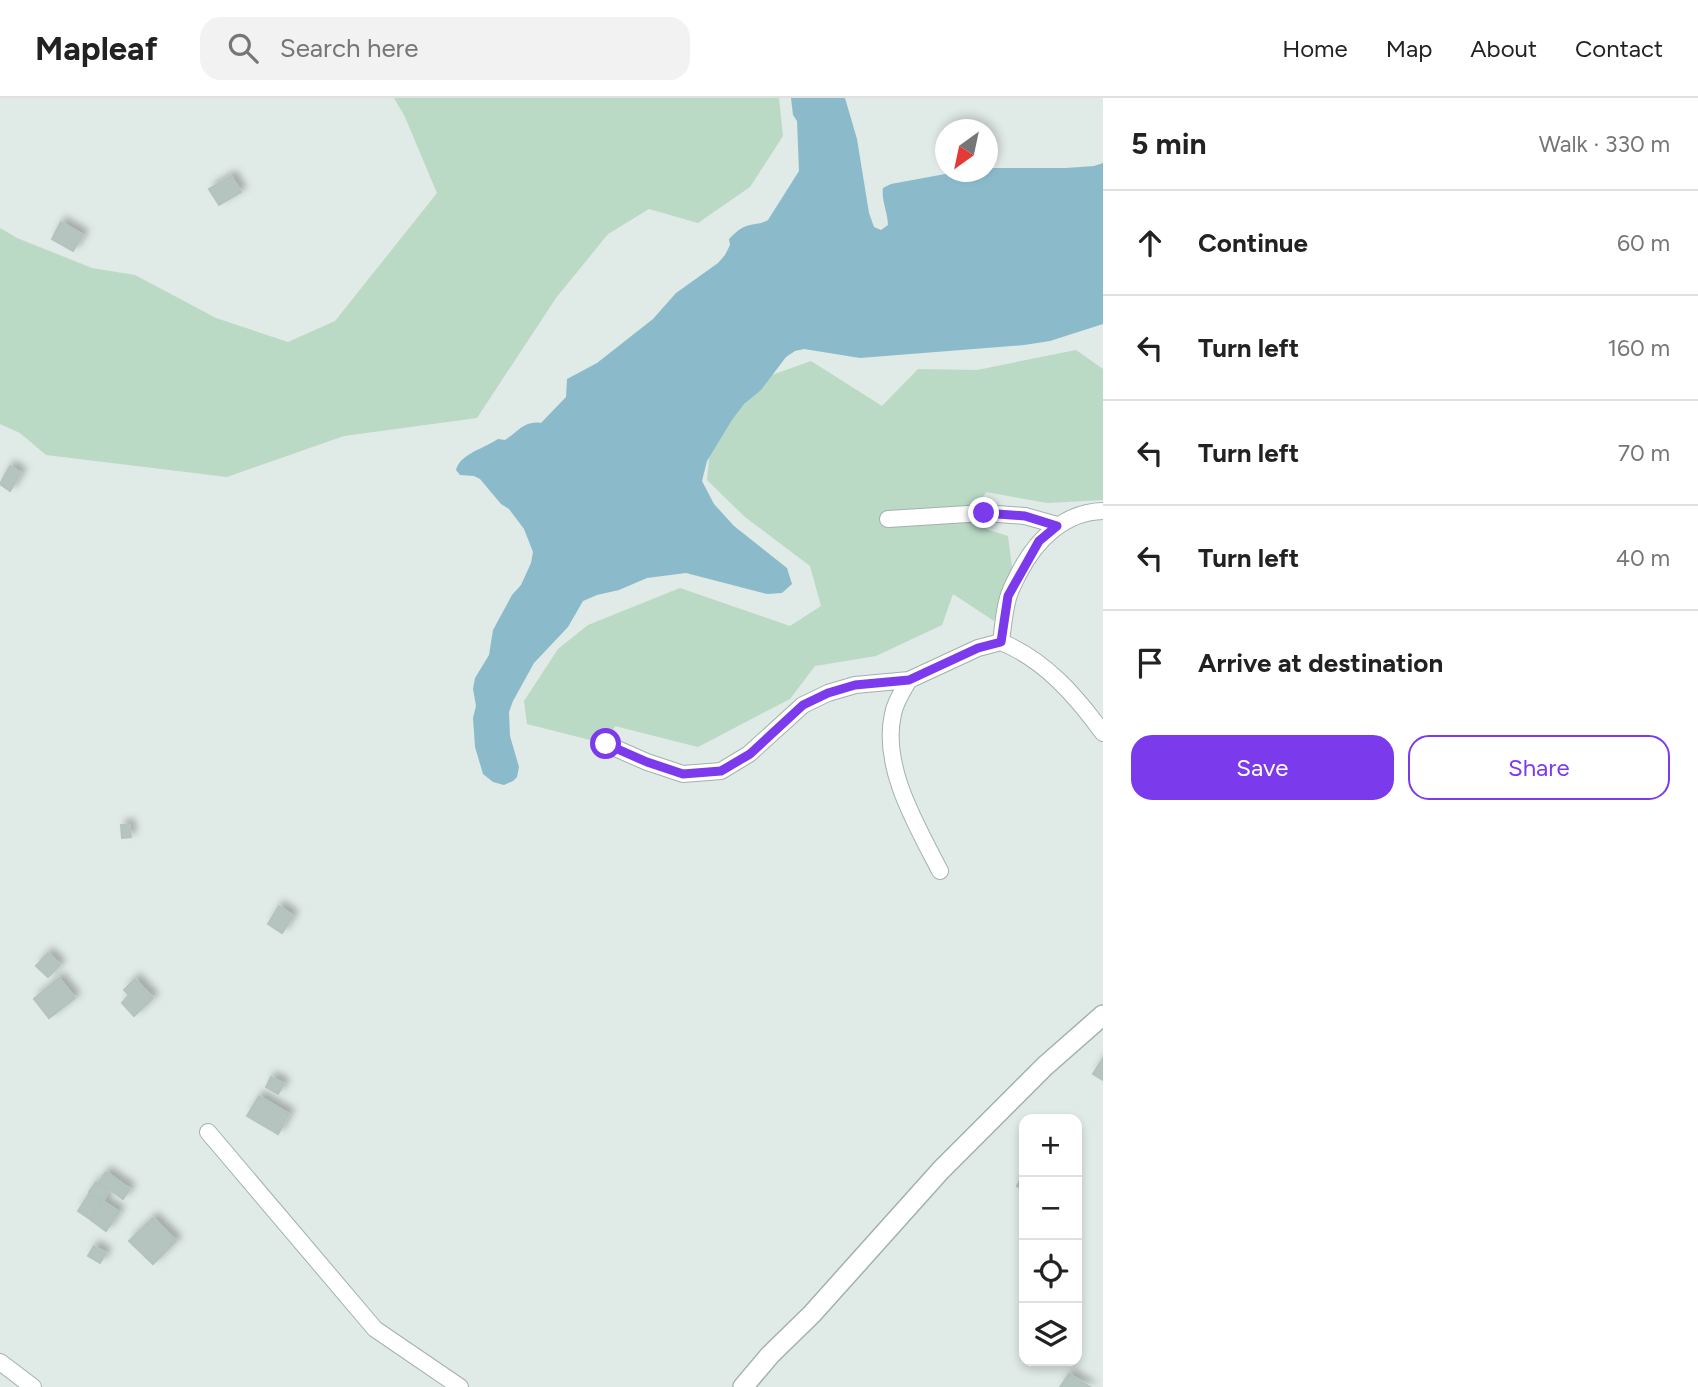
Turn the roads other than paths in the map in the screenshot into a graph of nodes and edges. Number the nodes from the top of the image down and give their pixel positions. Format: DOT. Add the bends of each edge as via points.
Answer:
graph roads {
  1 [pos="1103,511"];
  2 [pos="888,519"];
  3 [pos="1057,526"];
  4 [pos="1001,642"];
  5 [pos="909,680"];
  6 [pos="1103,733"];
  7 [pos="606,744"];
  8 [pos="940,872"];
  9 [pos="1103,1015"];
  10 [pos="208,1132"];
  11 [pos="0,1362"];
  12 [pos="33,1387"];
  13 [pos="460,1387"];
  14 [pos="743,1387"];
  1 -- 3 [label="street" via="1088,512"];
  2 -- 3 [label="street" via="984,513 1025,516"];
  3 -- 4 [label="street" via="1039,541 1008,596"];
  4 -- 5 [label="street"];
  4 -- 6 [label="street" via="1021,650 1055,677"];
  5 -- 7 [label="street" via="855,685 803,705 750,754 721,771 683,774"];
  5 -- 8 [label="street" via="893,710 890,730 896,769 901,793"];
  9 -- 14 [label="street" via="941,1170"];
  10 -- 13 [label="street" via="375,1329"];
  11 -- 12 [label="street"];
}
